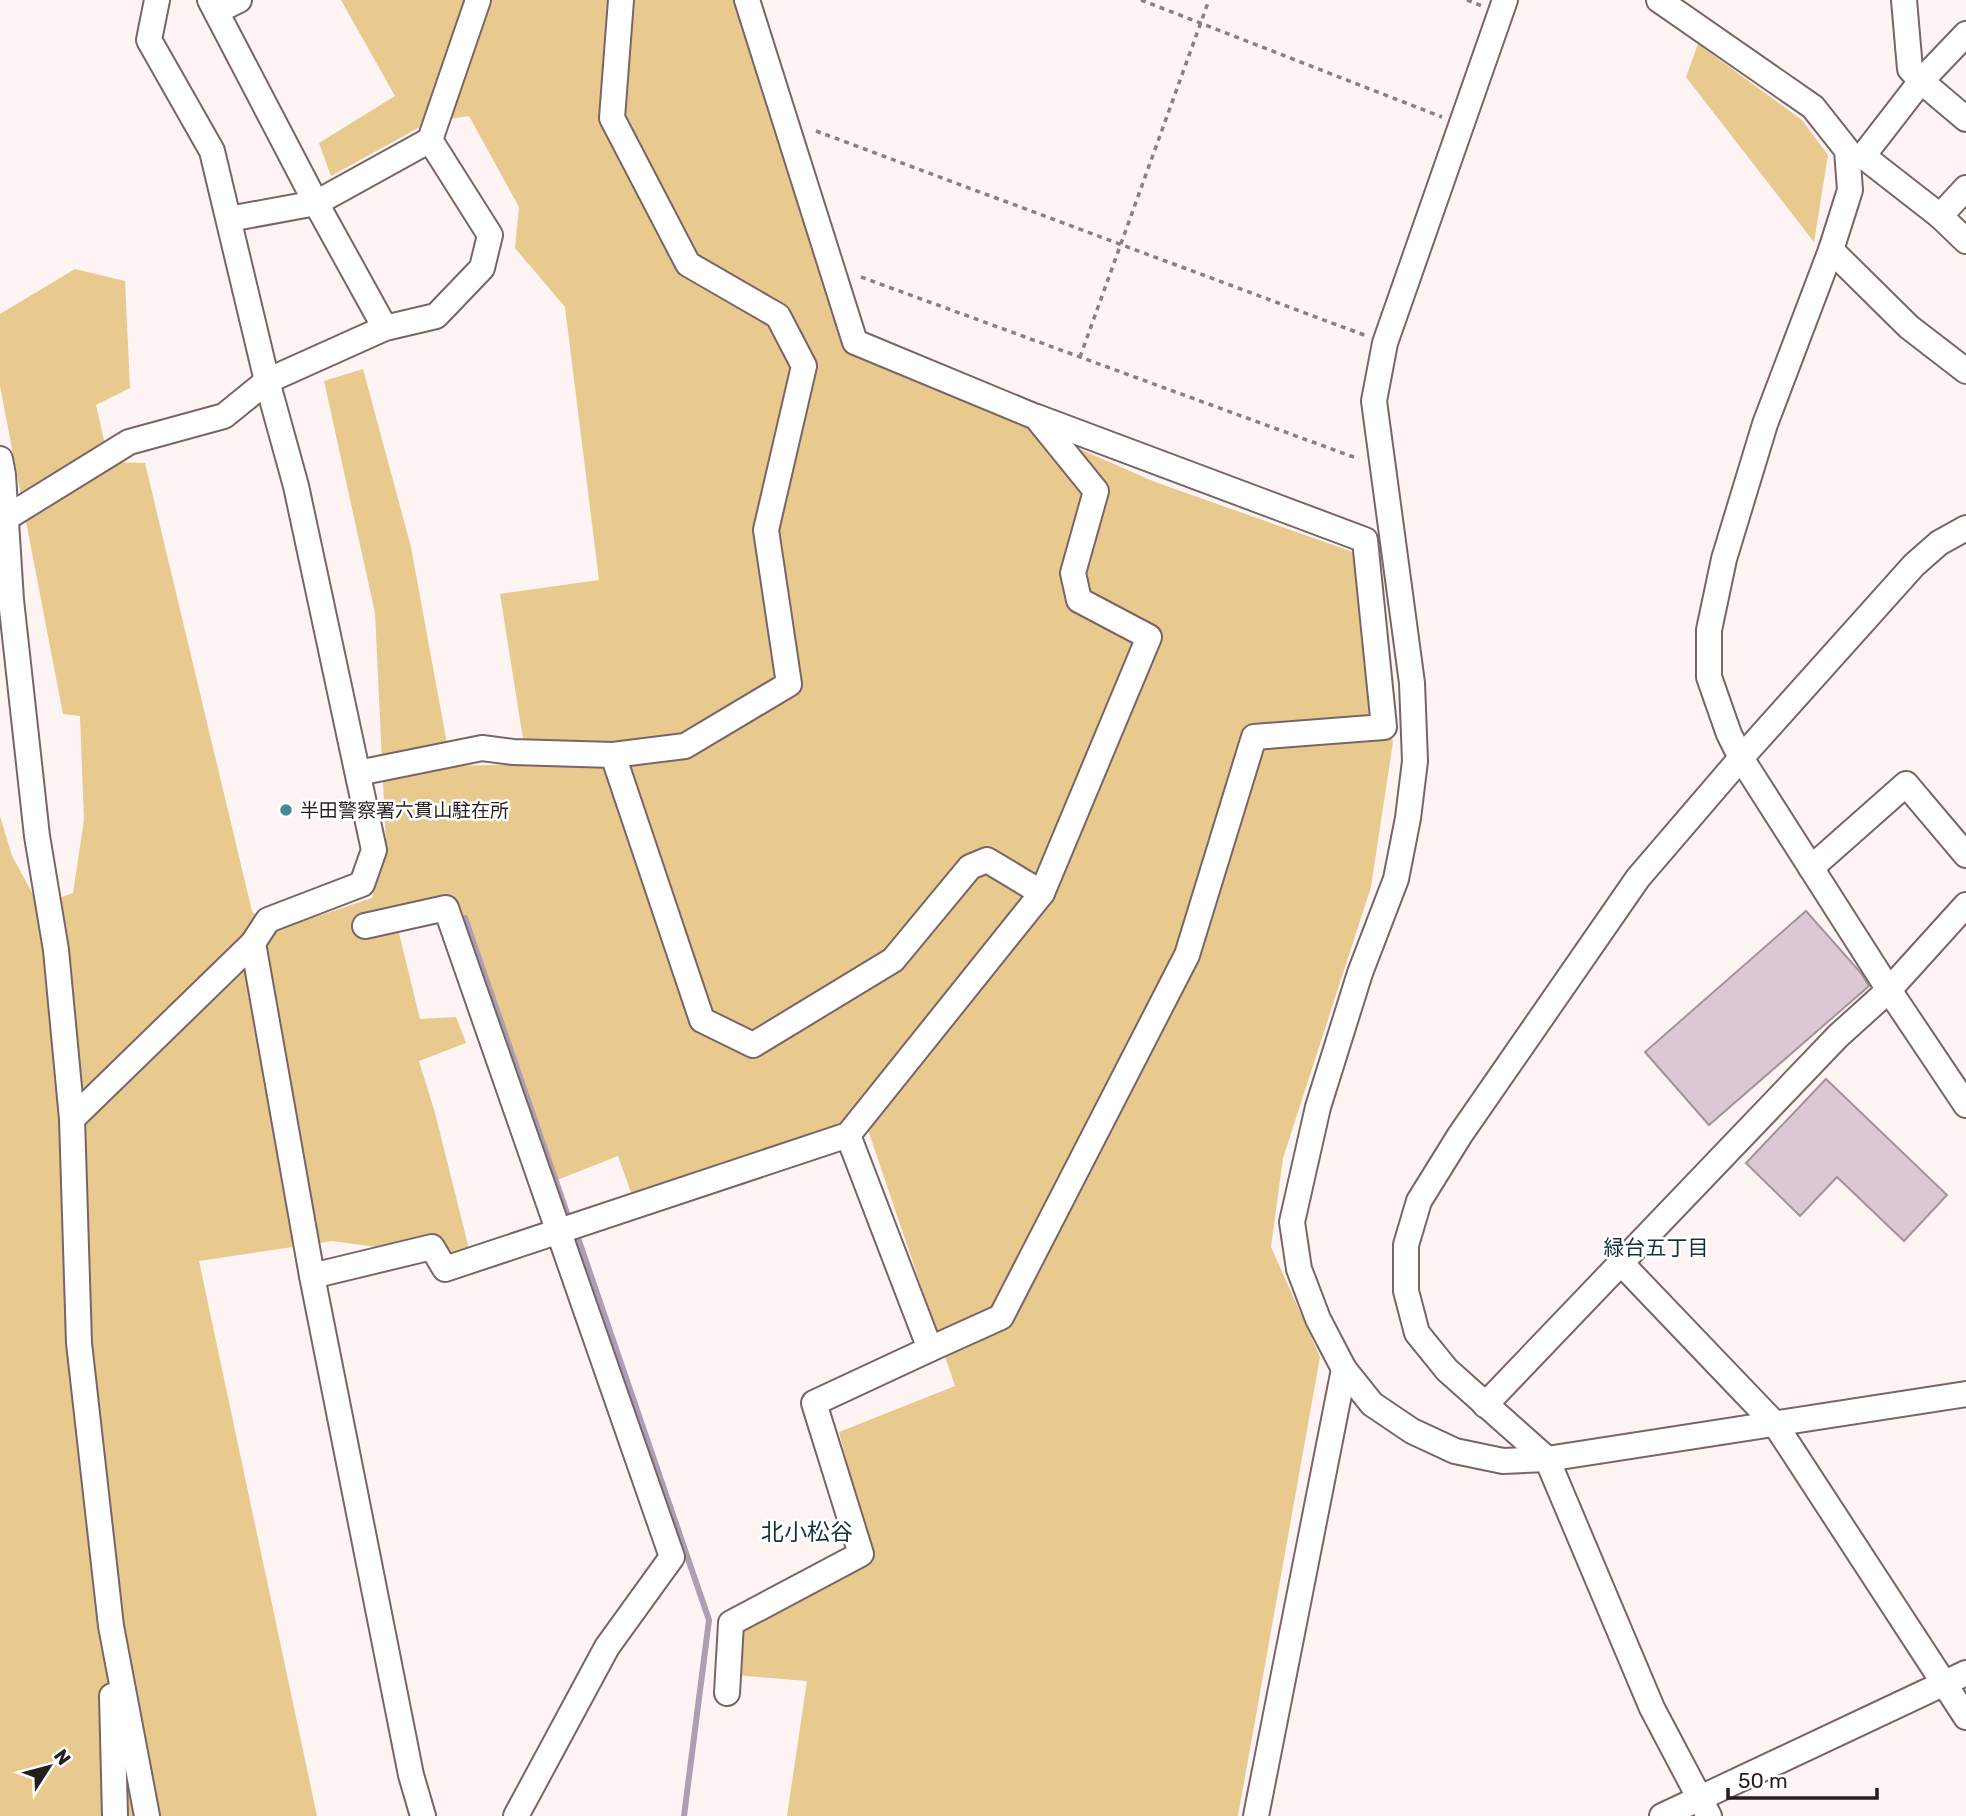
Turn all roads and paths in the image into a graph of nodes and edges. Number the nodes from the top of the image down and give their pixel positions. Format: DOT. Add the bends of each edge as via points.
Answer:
graph roads {
  1 [pos="158,0"];
  2 [pos="239,0"];
  3 [pos="478,0"];
  4 [pos="621,0"];
  5 [pos="747,0"];
  6 [pos="1141,0"];
  7 [pos="1209,0"];
  8 [pos="1505,0"];
  9 [pos="1659,0"];
  10 [pos="1904,0"];
  11 [pos="214,6"];
  12 [pos="1201,23"];
  13 [pos="1966,34"];
  14 [pos="1921,81"];
  15 [pos="1966,119"];
  16 [pos="1460,125"];
  17 [pos="816,131"];
  18 [pos="430,140"];
  19 [pos="1966,187"];
  20 [pos="316,203"];
  21 [pos="1940,216"];
  22 [pos="229,219"];
  23 [pos="1966,242"];
  24 [pos="1121,244"];
  25 [pos="1831,250"];
  26 [pos="861,277"];
  27 [pos="385,328"];
  28 [pos="1385,343"];
  29 [pos="1080,357"];
  30 [pos="1966,371"];
  31 [pos="267,381"];
  32 [pos="1036,417"];
  33 [pos="1381,466"];
  34 [pos="1,470"];
  35 [pos="6,518"];
  36 [pos="1966,528"];
  37 [pos="612,755"];
  38 [pos="1741,758"];
  39 [pos="358,774"];
  40 [pos="1966,855"];
  41 [pos="1811,868"];
  42 [pos="1042,893"];
  43 [pos="1966,905"];
  44 [pos="365,926"];
  45 [pos="253,943"];
  46 [pos="1889,989"];
  47 [pos="1966,1105"];
  48 [pos="72,1119"];
  49 [pos="848,1135"];
  50 [pos="558,1230"];
  51 [pos="1621,1263"];
  52 [pos="312,1276"];
  53 [pos="930,1349"];
  54 [pos="1344,1369"];
  55 [pos="1966,1394"];
  56 [pos="1485,1405"];
  57 [pos="1775,1424"];
  58 [pos="1547,1459"];
  59 [pos="111,1626"];
  60 [pos="1955,1677"];
  61 [pos="727,1693"];
  62 [pos="1966,1717"];
  63 [pos="1704,1808"];
  64 [pos="115,1816"];
  65 [pos="147,1816"];
  66 [pos="423,1816"];
  67 [pos="516,1816"];
  68 [pos="1256,1816"];
  69 [pos="1662,1816"];
  1 -- 22 [label="street" via="149,40 212,151"];
  2 -- 11 [label="street"];
  3 -- 18 [label="street"];
  4 -- 37 [label="street" via="612,118 688,264 778,316 804,366 766,530 789,684 685,746"];
  5 -- 32 [label="street" via="855,342"];
  6 -- 12 [label="path"];
  7 -- 12 [label="path"];
  8 -- 16 [label="street"];
  9 -- 25 [label="street" via="1813,107 1847,149 1850,190"];
  10 -- 14 [label="street" via="1910,69"];
  11 -- 20 [label="street"];
  12 -- 16 [label="path"];
  12 -- 24 [label="path"];
  13 -- 14 [label="street"];
  14 -- 15 [label="street"];
  14 -- 21 [label="street" via="1863,156"];
  16 -- 28 [label="street"];
  17 -- 24 [label="path"];
  18 -- 20 [label="street"];
  18 -- 27 [label="street" via="490,235 482,268 436,316"];
  19 -- 21 [label="street"];
  20 -- 22 [label="street"];
  20 -- 27 [label="street"];
  21 -- 23 [label="street"];
  22 -- 31 [label="street"];
  24 -- 28 [label="path"];
  24 -- 29 [label="path"];
  25 -- 30 [label="street" via="1909,327"];
  25 -- 38 [label="street" via="1765,424 1724,559 1709,630 1709,677"];
  26 -- 29 [label="path"];
  27 -- 31 [label="street"];
  28 -- 33 [label="street" via="1374,401"];
  29 -- 33 [label="path"];
  31 -- 35 [label="street" via="224,416 129,442"];
  31 -- 39 [label="street" via="296,486"];
  32 -- 42 [label="street" via="1096,491 1073,573 1079,600 1149,637"];
  32 -- 53 [label="street" via="1365,540 1384,727 1254,737 1187,955 1002,1317"];
  33 -- 54 [label="street" via="1412,683 1415,761 1396,878 1318,1107 1292,1222 1298,1269"];
  34 -- 35 [label="street"];
  35 -- 48 [label="street" via="35,822 56,950"];
  36 -- 38 [label="street" via="1914,565"];
  37 -- 39 [label="street" via="482,748"];
  37 -- 42 [label="street" via="702,1020 753,1045 893,960 970,867 987,860"];
  38 -- 41 [label="street"];
  38 -- 56 [label="street" via="1638,878 1419,1201 1406,1245 1406,1291 1417,1333 1447,1370"];
  39 -- 45 [label="street" via="374,850 362,884 268,920"];
  40 -- 41 [label="street" via="1906,784"];
  41 -- 46 [label="street"];
  42 -- 49 [label="street"];
  43 -- 46 [label="street"];
  44 -- 50 [label="street" via="446,908"];
  45 -- 48 [label="street"];
  45 -- 52 [label="street"];
  46 -- 47 [label="street"];
  46 -- 51 [label="street" via="1838,1036"];
  48 -- 59 [label="street" via="79,1343"];
  49 -- 50 [label="street"];
  49 -- 53 [label="street"];
  50 -- 52 [label="street" via="445,1269 432,1247"];
  50 -- 67 [label="street" via="672,1557 607,1647"];
  51 -- 56 [label="street"];
  51 -- 57 [label="street"];
  52 -- 66 [label="street"];
  53 -- 61 [label="street" via="814,1403 861,1554 732,1623"];
  54 -- 58 [label="street" via="1373,1404 1412,1431 1455,1451 1503,1461"];
  54 -- 68 [label="street"];
  55 -- 57 [label="street"];
  56 -- 58 [label="street"];
  57 -- 58 [label="street"];
  57 -- 60 [label="street"];
  58 -- 63 [label="street" via="1652,1708"];
  59 -- 64 [label="street"];
  59 -- 65 [label="street"];
  60 -- 62 [label="street"];
  60 -- 63 [label="street"];
  63 -- 69 [label="street"];
}
